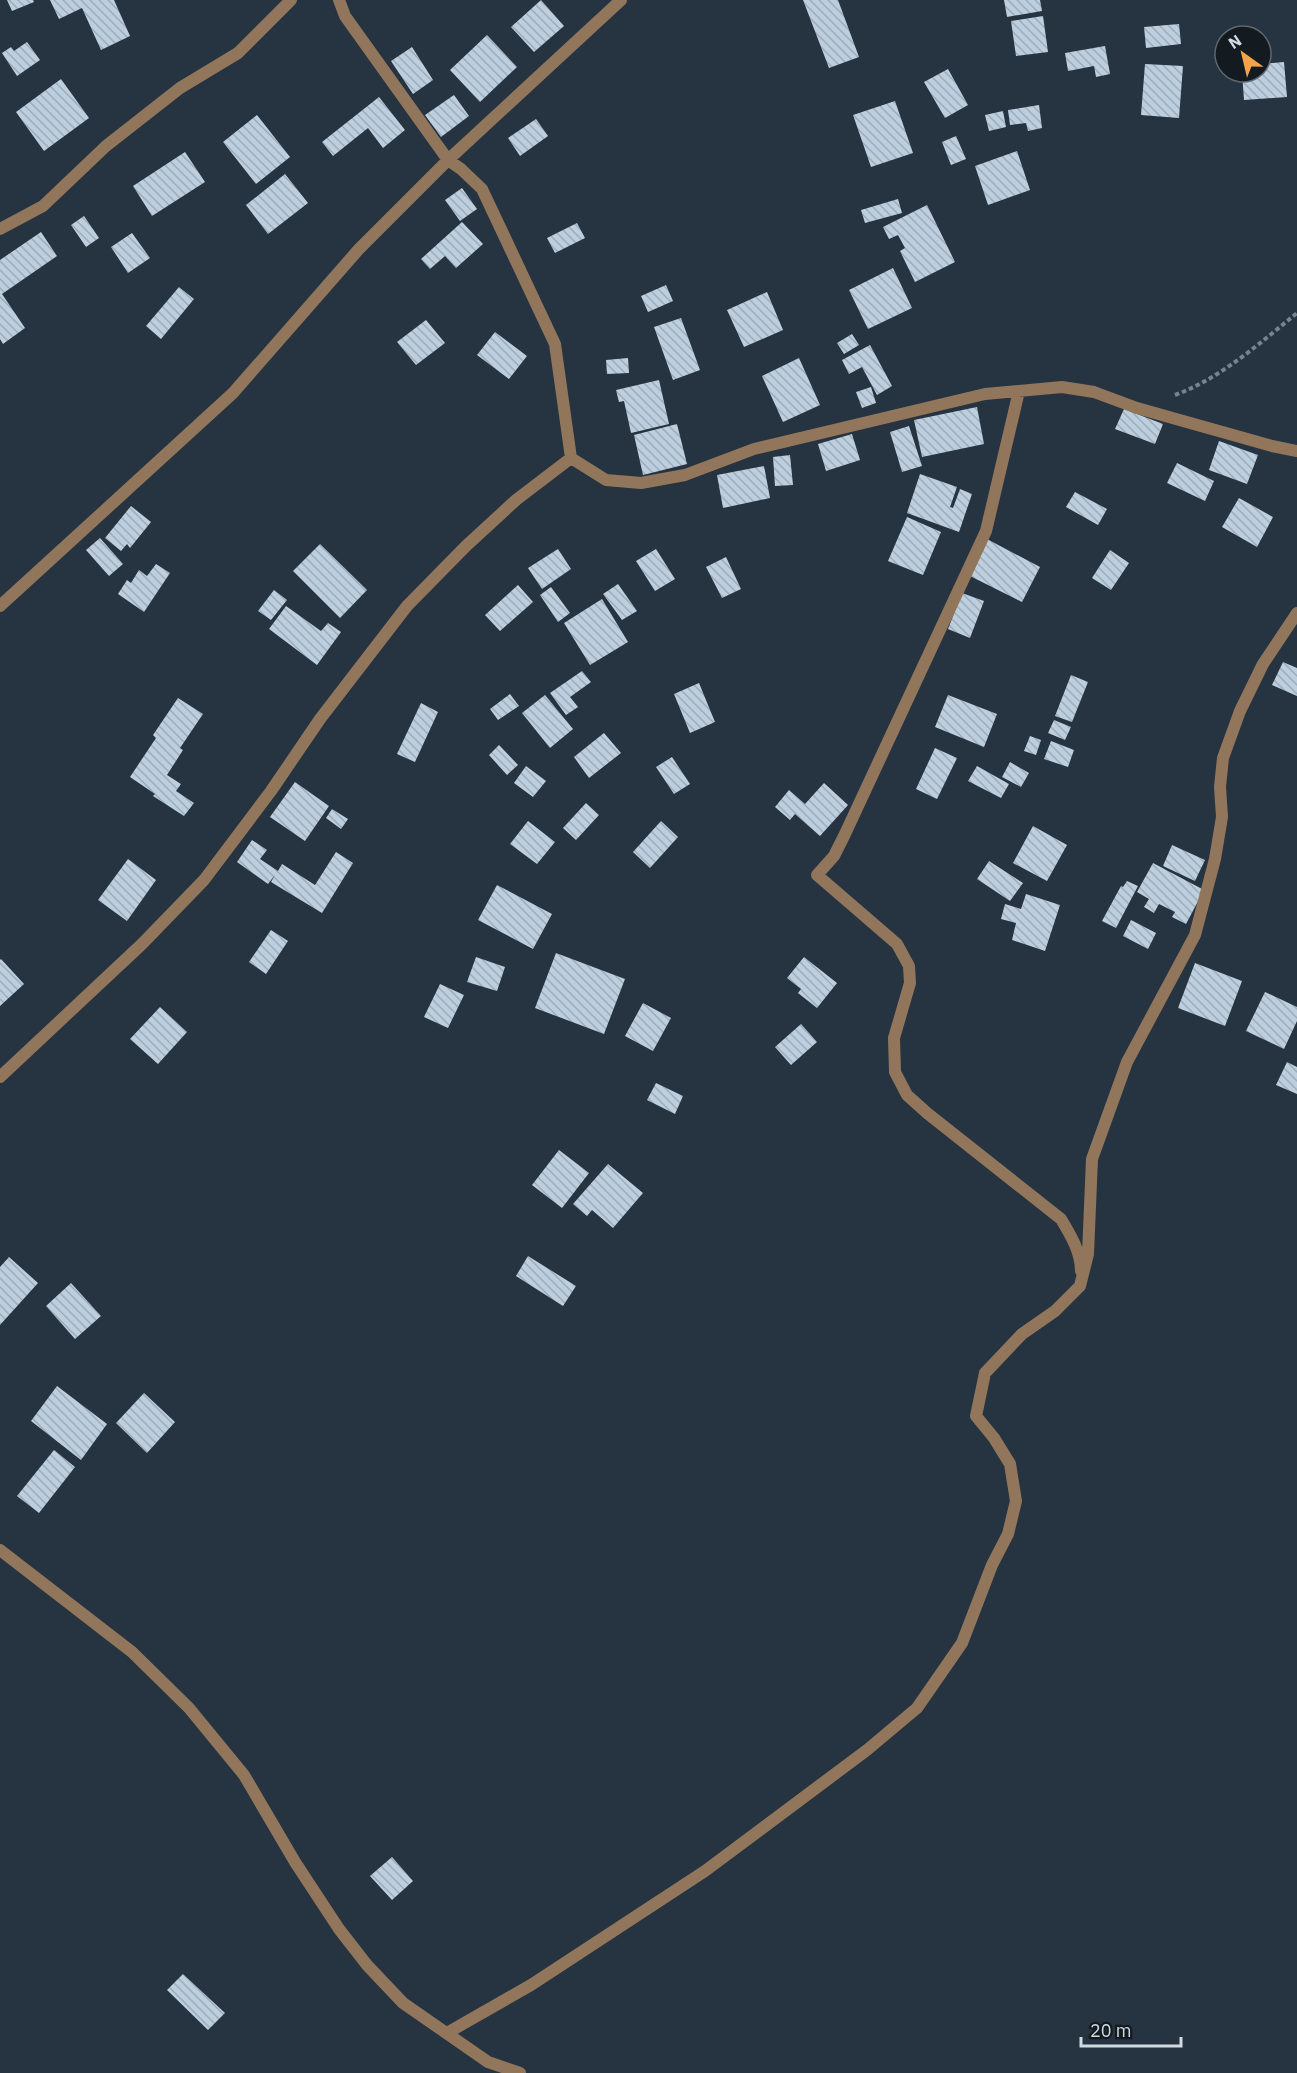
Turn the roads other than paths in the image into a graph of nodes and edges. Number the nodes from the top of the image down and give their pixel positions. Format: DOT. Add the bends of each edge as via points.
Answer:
graph roads {
  1 [pos="291,0"];
  2 [pos="339,0"];
  3 [pos="621,0"];
  4 [pos="448,160"];
  5 [pos="0,229"];
  6 [pos="1019,391"];
  7 [pos="1297,451"];
  8 [pos="571,458"];
  9 [pos="0,606"];
  10 [pos="1297,613"];
  11 [pos="0,1077"];
  12 [pos="1080,1286"];
  13 [pos="0,1550"];
  14 [pos="447,2033"];
  15 [pos="520,2073"];
  1 -- 5 [label="street" via="238,52 180,88 106,146 43,206"];
  2 -- 4 [label="street" via="345,16"];
  3 -- 4 [label="street"];
  4 -- 8 [label="street" via="482,189 555,344"];
  4 -- 9 [label="street" via="359,249 233,393"];
  6 -- 7 [label="street" via="1078,389"];
  6 -- 8 [label="street" via="985,394 821,432 754,449 685,475 640,483 606,480"];
  6 -- 12 [label="street" via="986,531 845,834 818,875 897,944 909,966 910,982 894,1038 895,1072 907,1095 1061,1219 1081,1262"];
  8 -- 11 [label="street" via="516,500 407,606 204,880"];
  10 -- 12 [label="street" via="1263,664 1240,711 1223,758 1219,838 1195,935 1127,1062 1092,1159 1088,1254"];
  12 -- 14 [label="street" via="1055,1311 1022,1334 985,1373 976,1416 1010,1464 1016,1501 1008,1534 962,1643 917,1708 705,1871 531,1985"];
  13 -- 14 [label="street" via="132,1652 189,1708 244,1775 302,1872 367,1965 403,2003"];
  14 -- 15 [label="street" via="488,2062"];
}
